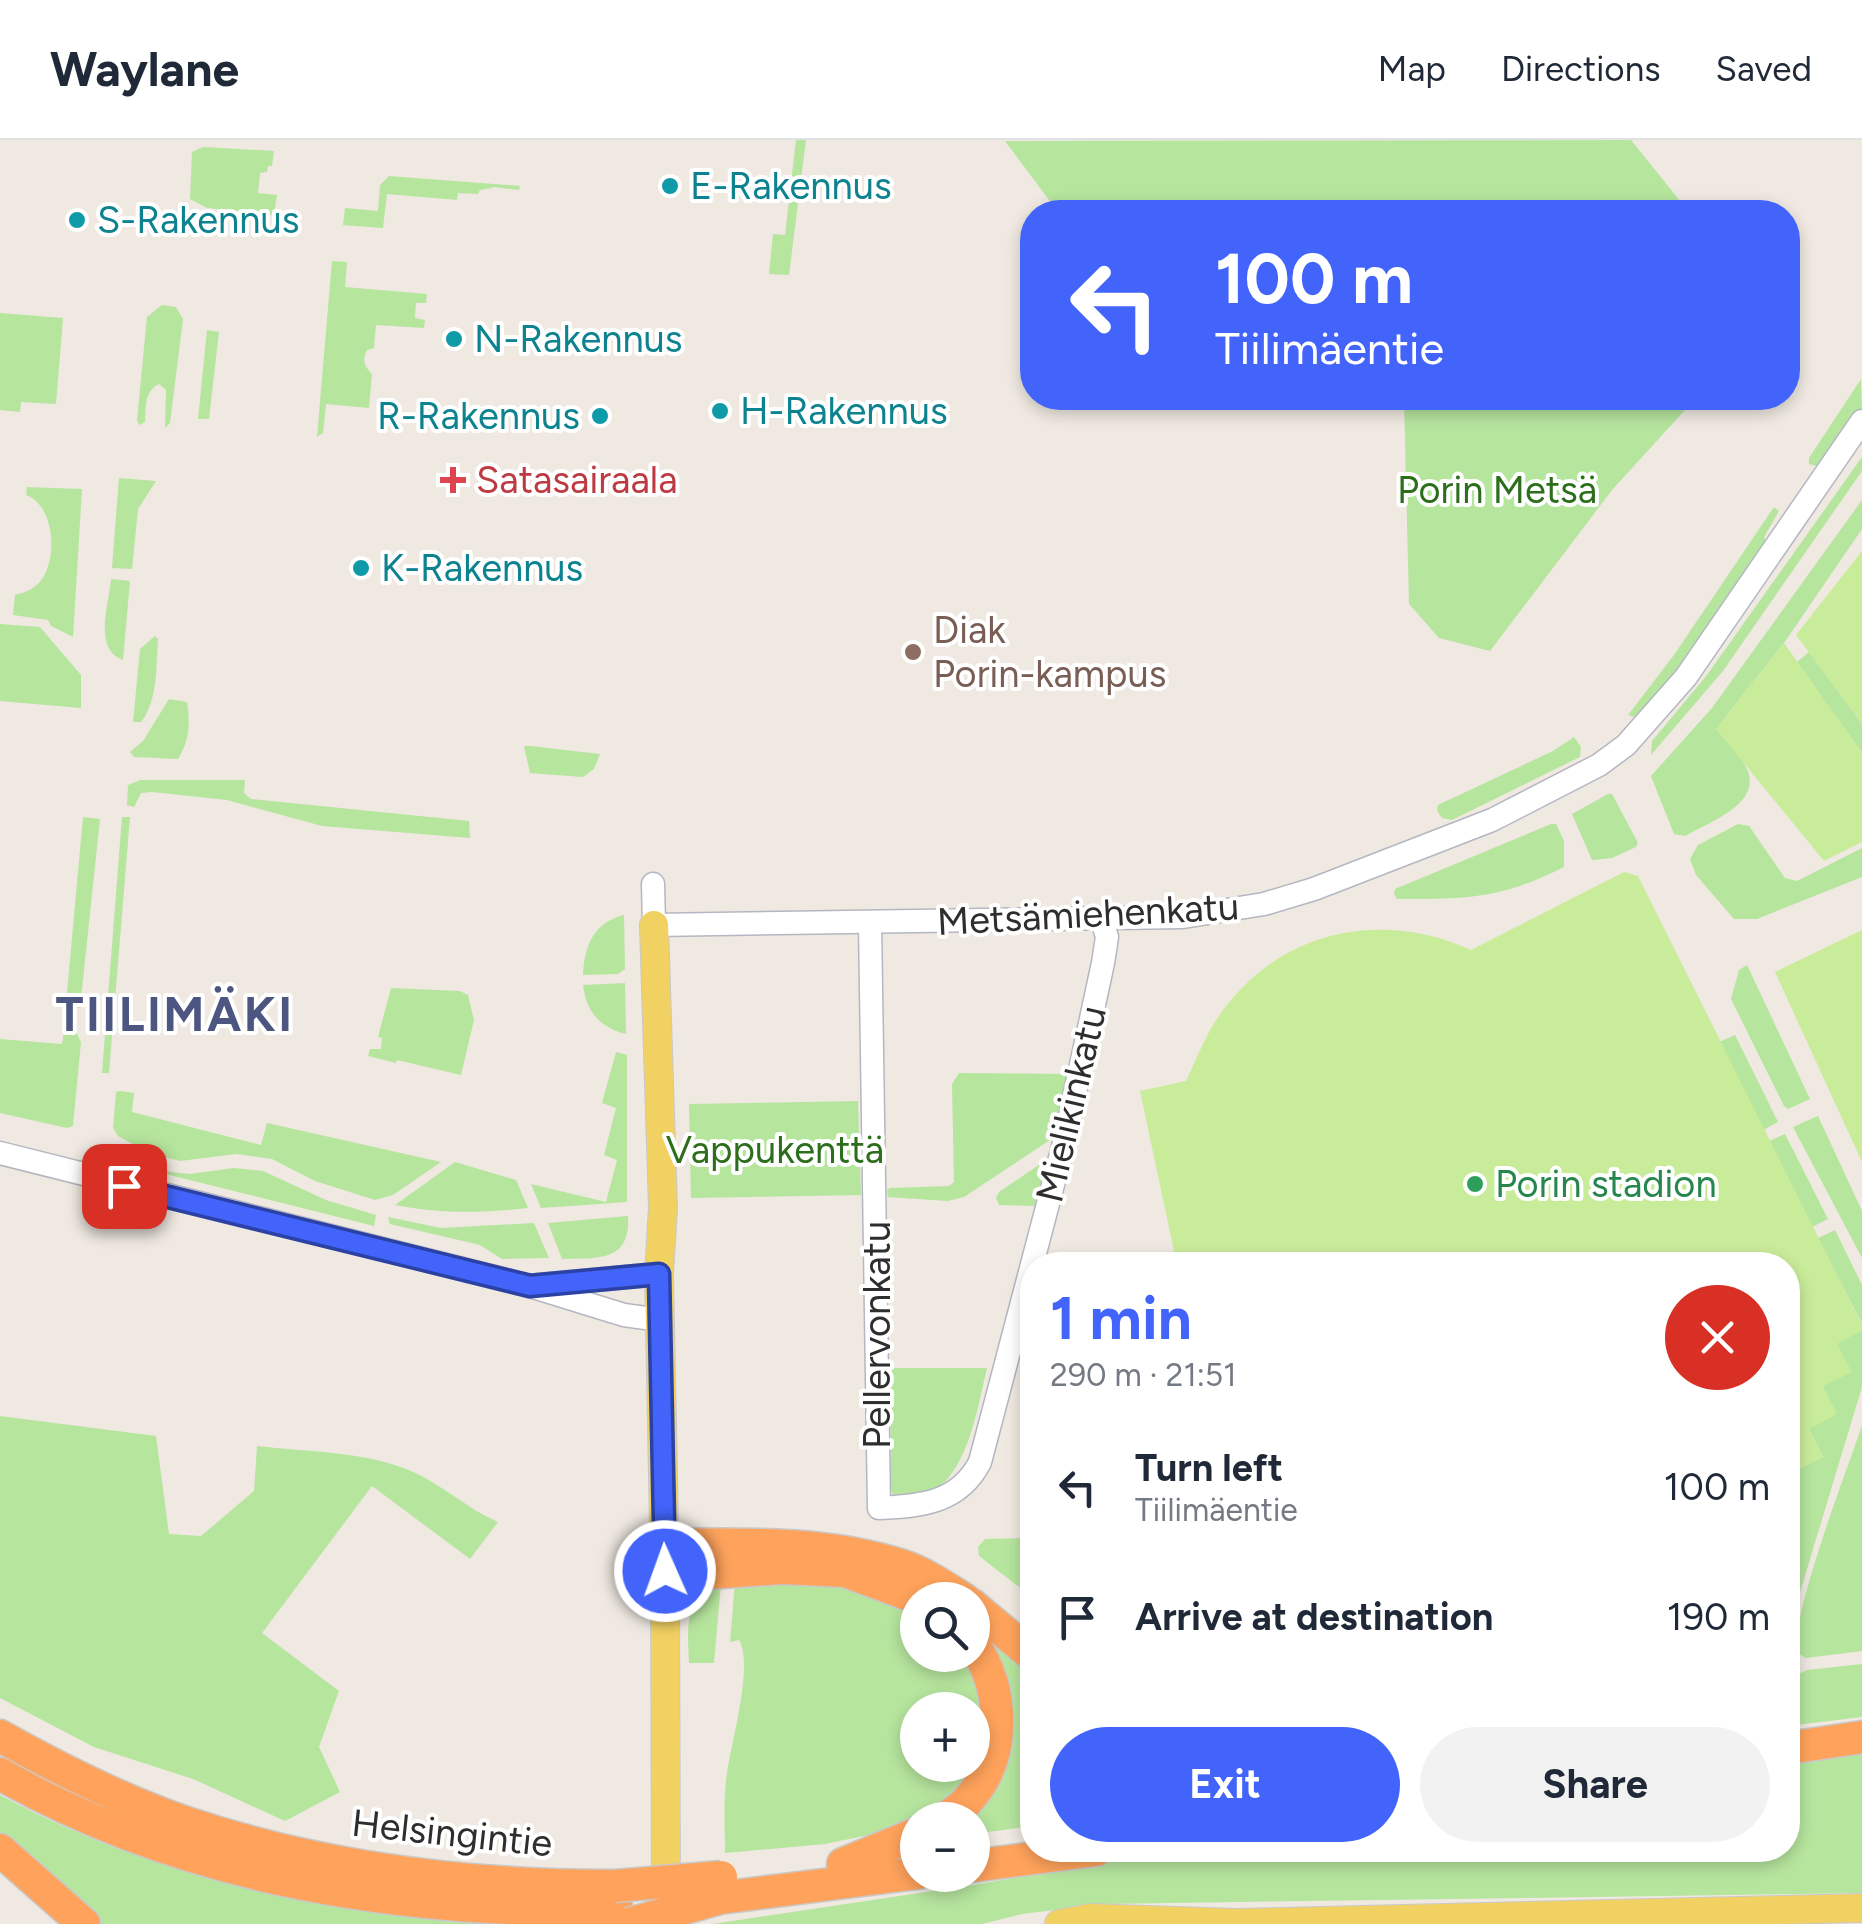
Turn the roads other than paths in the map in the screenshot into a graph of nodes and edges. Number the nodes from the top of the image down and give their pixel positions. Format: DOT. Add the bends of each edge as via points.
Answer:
graph roads {
  1 [pos="1862,421"];
  2 [pos="653,884"];
  3 [pos="1102,920"];
  4 [pos="870,923"];
  5 [pos="654,925"];
  6 [pos="0,1154"];
  7 [pos="1035,1252"];
  8 [pos="659,1274"];
  9 [pos="530,1286"];
  10 [pos="1020,1310"];
  11 [pos="660,1320"];
  12 [pos="879,1508"];
  13 [pos="665,1560"];
  14 [pos="932,1582"];
  15 [pos="900,1592"];
  16 [pos="990,1620"];
  17 [pos="1020,1644"];
  18 [pos="989,1672"];
  19 [pos="0,1736"];
  20 [pos="1862,1737"];
  21 [pos="1800,1746"];
  22 [pos="0,1774"];
  23 [pos="966,1802"];
  24 [pos="900,1840"];
  25 [pos="1020,1841"];
  26 [pos="990,1845"];
  27 [pos="0,1850"];
  28 [pos="900,1856"];
  29 [pos="1020,1860"];
  30 [pos="843,1864"];
  31 [pos="990,1864"];
  32 [pos="900,1873"];
  33 [pos="720,1887"];
  34 [pos="620,1906"];
  35 [pos="1862,1908"];
  36 [pos="1236,1923"];
  37 [pos="84,1924"];
  38 [pos="666,1924"];
  39 [pos="1059,1924"];
  40 [pos="1225,1924"];
  1 -- 3 [label="street, Metsämiehenkatu" via="1686,676 1626,745 1599,765 1492,820 1314,890 1202,914"];
  2 -- 5 [label="street"];
  3 -- 4 [label="street, Metsämiehenkatu"];
  3 -- 7 [label="street, Mielikinkatu" via="1102,964"];
  4 -- 5 [label="street, Metsämiehenkatu"];
  4 -- 12 [label="street, Pellervonkatu"];
  5 -- 8 [label="main road"];
  6 -- 9 [label="street"];
  8 -- 9 [label="street"];
  8 -- 11 [label="main road"];
  9 -- 11 [label="street"];
  10 -- 12 [label="street, Mielikinkatu" via="971,1479 937,1501"];
  11 -- 13 [label="main road"];
  13 -- 14 [label="highway" via="782,1545 846,1552 906,1567"];
  13 -- 15 [label="highway" via="845,1572"];
  13 -- 38 [label="main road"];
  16 -- 17 [label="highway"];
  18 -- 23 [label="highway" via="998,1726 984,1775"];
  19 -- 34 [label="highway, Helsingintie" via="169,1816 274,1848 360,1866 536,1886"];
  20 -- 21 [label="highway"];
  22 -- 34 [label="highway, Helsingintie" via="90,1820 266,1876 457,1907"];
  24 -- 30 [label="highway"];
  25 -- 26 [label="highway"];
  27 -- 37 [label="highway"];
  28 -- 30 [label="highway, Helsingintie"];
  29 -- 31 [label="highway"];
  30 -- 33 [label="highway, Helsingintie"];
  32 -- 33 [label="highway, Helsingintie"];
  33 -- 34 [label="highway, Helsingintie, bridge"];
  35 -- 36 [label="main road"];
  36 -- 39 [label="main road" via="1090,1918"];
  36 -- 40 [label="main road"];
}
